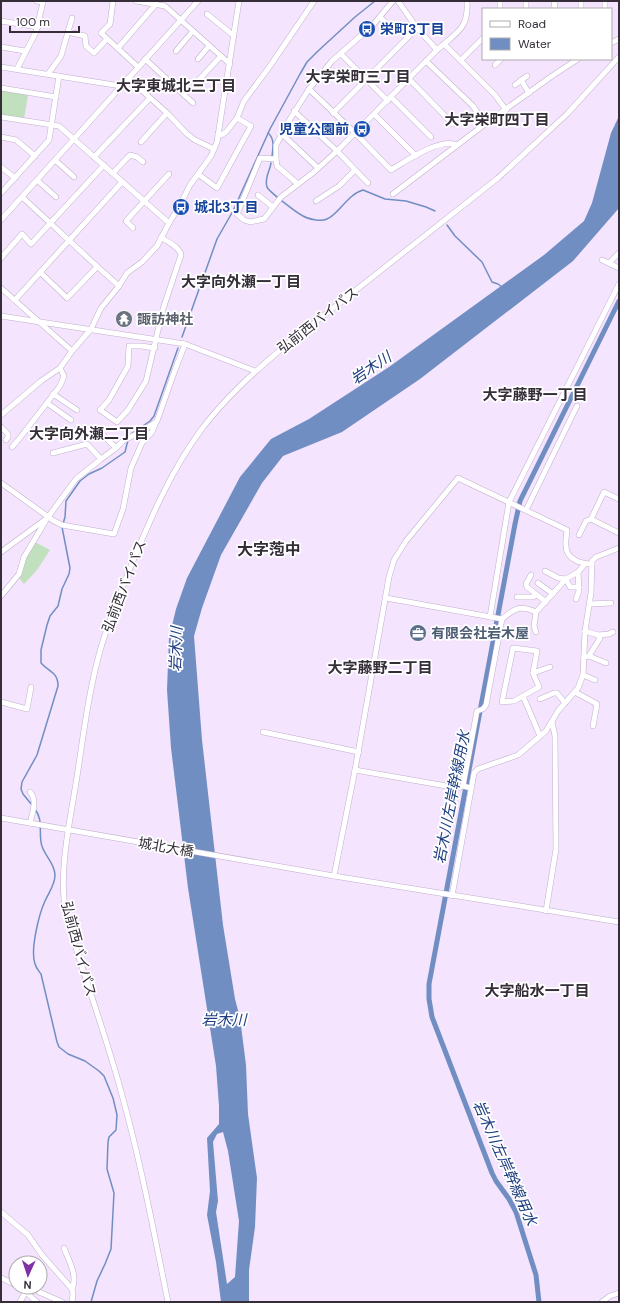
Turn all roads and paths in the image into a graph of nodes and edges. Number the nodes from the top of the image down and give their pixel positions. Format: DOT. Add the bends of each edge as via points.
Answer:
graph roads {
  1 [pos="37,1"];
  2 [pos="113,1"];
  3 [pos="136,1"];
  4 [pos="198,1"];
  5 [pos="239,1"];
  6 [pos="314,1"];
  7 [pos="393,1"];
  8 [pos="398,1"];
  9 [pos="467,1"];
  10 [pos="156,4"];
  11 [pos="207,14"];
  12 [pos="380,17"];
  13 [pos="72,18"];
  14 [pos="180,20"];
  15 [pos="1,21"];
  16 [pos="38,27"];
  17 [pos="417,28"];
  18 [pos="193,31"];
  19 [pos="68,32"];
  20 [pos="393,32"];
  21 [pos="234,36"];
  22 [pos="107,39"];
  23 [pos="482,39"];
  24 [pos="444,44"];
  25 [pos="210,46"];
  26 [pos="1,47"];
  27 [pos="118,48"];
  28 [pos="437,50"];
  29 [pos="25,51"];
  30 [pos="176,51"];
  31 [pos="341,54"];
  32 [pos="221,56"];
  33 [pos="619,57"];
  34 [pos="145,59"];
  35 [pos="198,59"];
  36 [pos="461,60"];
  37 [pos="500,60"];
  38 [pos="576,60"];
  39 [pos="426,61"];
  40 [pos="230,64"];
  41 [pos="495,65"];
  42 [pos="138,66"];
  43 [pos="1,67"];
  44 [pos="17,69"];
  45 [pos="48,74"];
  46 [pos="59,76"];
  47 [pos="527,76"];
  48 [pos="128,78"];
  49 [pos="408,79"];
  50 [pos="367,80"];
  51 [pos="521,80"];
  52 [pos="198,83"];
  53 [pos="515,85"];
  54 [pos="121,86"];
  55 [pos="1,88"];
  56 [pos="309,89"];
  57 [pos="529,93"];
  58 [pos="56,97"];
  59 [pos="149,99"];
  60 [pos="389,99"];
  61 [pos="193,103"];
  62 [pos="506,110"];
  63 [pos="294,112"];
  64 [pos="167,113"];
  65 [pos="333,113"];
  66 [pos="374,114"];
  67 [pos="1,117"];
  68 [pos="237,118"];
  69 [pos="453,124"];
  70 [pos="485,124"];
  71 [pos="51,125"];
  72 [pos="355,133"];
  73 [pos="218,134"];
  74 [pos="282,134"];
  75 [pos="1,137"];
  76 [pos="432,137"];
  77 [pos="74,139"];
  78 [pos="141,142"];
  79 [pos="457,145"];
  80 [pos="214,149"];
  81 [pos="337,151"];
  82 [pos="35,156"];
  83 [pos="416,156"];
  84 [pos="94,157"];
  85 [pos="276,159"];
  86 [pos="55,160"];
  87 [pos="143,162"];
  88 [pos="104,165"];
  89 [pos="1,167"];
  90 [pos="318,168"];
  91 [pos="355,170"];
  92 [pos="113,174"];
  93 [pos="169,174"];
  94 [pos="198,174"];
  95 [pos="74,177"];
  96 [pos="15,178"];
  97 [pos="37,180"];
  98 [pos="122,182"];
  99 [pos="368,183"];
  100 [pos="298,184"];
  101 [pos="1,193"];
  102 [pos="393,194"];
  103 [pos="258,195"];
  104 [pos="22,197"];
  105 [pos="56,197"];
  106 [pos="144,201"];
  107 [pos="316,201"];
  108 [pos="273,207"];
  109 [pos="1,220"];
  110 [pos="168,222"];
  111 [pos="51,223"];
  112 [pos="133,228"];
  113 [pos="161,238"];
  114 [pos="69,242"];
  115 [pos="619,253"];
  116 [pos="1,258"];
  117 [pos="602,260"];
  118 [pos="609,263"];
  119 [pos="97,267"];
  120 [pos="619,268"];
  121 [pos="40,272"];
  122 [pos="619,284"];
  123 [pos="119,286"];
  124 [pos="1,288"];
  125 [pos="15,300"];
  126 [pos="1,316"];
  127 [pos="39,322"];
  128 [pos="91,329"];
  129 [pos="156,339"];
  130 [pos="185,344"];
  131 [pos="155,348"];
  132 [pos="72,351"];
  133 [pos="60,368"];
  134 [pos="254,371"];
  135 [pos="53,394"];
  136 [pos="47,403"];
  137 [pos="578,406"];
  138 [pos="77,410"];
  139 [pos="1,415"];
  140 [pos="71,420"];
  141 [pos="157,420"];
  142 [pos="1,427"];
  143 [pos="93,434"];
  144 [pos="6,440"];
  145 [pos="12,446"];
  146 [pos="116,448"];
  147 [pos="53,453"];
  148 [pos="101,459"];
  149 [pos="1,483"];
  150 [pos="619,499"];
  151 [pos="509,502"];
  152 [pos="524,509"];
  153 [pos="48,517"];
  154 [pos="591,520"];
  155 [pos="619,533"];
  156 [pos="578,535"];
  157 [pos="619,548"];
  158 [pos="1,552"];
  159 [pos="585,564"];
  160 [pos="592,564"];
  161 [pos="545,571"];
  162 [pos="578,572"];
  163 [pos="532,575"];
  164 [pos="566,579"];
  165 [pos="538,583"];
  166 [pos="579,587"];
  167 [pos="553,594"];
  168 [pos="537,595"];
  169 [pos="1,596"];
  170 [pos="517,597"];
  171 [pos="386,598"];
  172 [pos="576,599"];
  173 [pos="546,602"];
  174 [pos="590,604"];
  175 [pos="611,604"];
  176 [pos="536,612"];
  177 [pos="490,617"];
  178 [pos="499,619"];
  179 [pos="585,631"];
  180 [pos="536,632"];
  181 [pos="612,632"];
  182 [pos="598,635"];
  183 [pos="586,656"];
  184 [pos="606,663"];
  185 [pos="550,667"];
  186 [pos="533,673"];
  187 [pos="583,675"];
  188 [pos="595,680"];
  189 [pos="31,687"];
  190 [pos="575,692"];
  191 [pos="523,696"];
  192 [pos="540,699"];
  193 [pos="1,702"];
  194 [pos="565,703"];
  195 [pos="552,722"];
  196 [pos="593,726"];
  197 [pos="263,732"];
  198 [pos="540,736"];
  199 [pos="359,752"];
  200 [pos="355,770"];
  201 [pos="467,787"];
  202 [pos="30,792"];
  203 [pos="1,818"];
  204 [pos="30,823"];
  205 [pos="69,830"];
  206 [pos="334,876"];
  207 [pos="451,896"];
  208 [pos="546,911"];
  209 [pos="619,922"];
  210 [pos="2,1216"];
  211 [pos="64,1248"];
  212 [pos="72,1289"];
  213 [pos="619,1293"];
  214 [pos="29,1295"];
  215 [pos="46,1295"];
  216 [pos="37,1302"];
  217 [pos="62,1302"];
  218 [pos="72,1302"];
  219 [pos="168,1302"];
  220 [pos="602,1302"];
  1 -- 16 [label="street" via="43,2"];
  2 -- 22 [label="street" via="110,24 101,33"];
  3 -- 10 [label="street"];
  4 -- 14 [label="street"];
  5 -- 21 [label="street"];
  6 -- 68 [label="street" via="244,102"];
  7 -- 12 [label="street"];
  8 -- 17 [label="street"];
  9 -- 24 [label="street" via="468,11 464,25"];
  10 -- 14 [label="street" via="164,6"];
  10 -- 27 [label="street"];
  11 -- 21 [label="street" via="212,21"];
  12 -- 20 [label="street"];
  12 -- 31 [label="street"];
  13 -- 19 [label="street"];
  14 -- 18 [label="street"];
  14 -- 34 [label="street"];
  15 -- 16 [label="street"];
  16 -- 29 [label="street"];
  17 -- 28 [label="street"];
  17 -- 50 [label="street"];
  18 -- 25 [label="street"];
  18 -- 30 [label="street"];
  19 -- 22 [label="street" via="85,36 86,46 94,53"];
  19 -- 45 [label="street" via="61,56"];
  21 -- 40 [label="street"];
  22 -- 27 [label="street"];
  23 -- 36 [label="street"];
  24 -- 28 [label="street"];
  24 -- 36 [label="street"];
  25 -- 32 [label="street"];
  25 -- 35 [label="street"];
  26 -- 29 [label="street"];
  27 -- 42 [label="street"];
  28 -- 39 [label="street"];
  29 -- 44 [label="street"];
  31 -- 50 [label="street"];
  31 -- 56 [label="street"];
  32 -- 40 [label="street"];
  32 -- 52 [label="street"];
  33 -- 134 [label="street, 弘前西バイパス" via="567,114 498,178"];
  34 -- 42 [label="street"];
  34 -- 61 [label="street"];
  36 -- 62 [label="street"];
  37 -- 41 [label="street"];
  38 -- 57 [label="street"];
  39 -- 49 [label="street"];
  39 -- 70 [label="street" via="473,106"];
  40 -- 73 [label="street"];
  42 -- 48 [label="street"];
  43 -- 44 [label="street"];
  44 -- 45 [label="street"];
  45 -- 46 [label="street"];
  46 -- 54 [label="street"];
  46 -- 58 [label="street"];
  47 -- 51 [label="street"];
  48 -- 54 [label="street"];
  48 -- 59 [label="street"];
  49 -- 60 [label="street"];
  49 -- 69 [label="street"];
  50 -- 60 [label="street"];
  50 -- 65 [label="street"];
  51 -- 53 [label="street"];
  51 -- 57 [label="street"];
  54 -- 77 [label="street"];
  55 -- 58 [label="street"];
  56 -- 63 [label="street"];
  56 -- 65 [label="street"];
  57 -- 62 [label="street"];
  58 -- 71 [label="street"];
  59 -- 64 [label="street"];
  59 -- 84 [label="street"];
  60 -- 66 [label="street"];
  60 -- 76 [label="street"];
  62 -- 70 [label="street"];
  63 -- 74 [label="street"];
  63 -- 81 [label="street"];
  64 -- 78 [label="street"];
  64 -- 80 [label="street" via="195,140"];
  65 -- 72 [label="street"];
  66 -- 72 [label="street"];
  66 -- 83 [label="street"];
  67 -- 71 [label="street"];
  68 -- 73 [label="street" via="226,132"];
  68 -- 94 [label="street" via="251,126 217,188"];
  70 -- 79 [label="street"];
  71 -- 77 [label="street" via="59,126"];
  71 -- 82 [label="street" via="49,140"];
  72 -- 81 [label="street"];
  72 -- 83 [label="street" via="391,170"];
  73 -- 80 [label="street"];
  74 -- 85 [label="street" via="276,145"];
  74 -- 90 [label="street"];
  75 -- 82 [label="street" via="16,140"];
  77 -- 84 [label="street"];
  77 -- 86 [label="street"];
  79 -- 83 [label="street" via="452,142 441,144"];
  79 -- 102 [label="street"];
  80 -- 94 [label="street"];
  81 -- 90 [label="street"];
  81 -- 91 [label="street"];
  82 -- 96 [label="street"];
  84 -- 88 [label="street"];
  85 -- 100 [label="street" via="277,166"];
  85 -- 108 [label="street" via="260,158 237,214 244,220 256,222 264,219"];
  86 -- 95 [label="street"];
  86 -- 97 [label="street"];
  87 -- 92 [label="street" via="130,155"];
  88 -- 92 [label="street"];
  88 -- 111 [label="street"];
  89 -- 96 [label="street"];
  90 -- 100 [label="street"];
  91 -- 99 [label="street"];
  91 -- 107 [label="street" via="339,186"];
  92 -- 98 [label="street"];
  93 -- 106 [label="street"];
  94 -- 110 [label="street"];
  96 -- 101 [label="street"];
  97 -- 104 [label="street"];
  97 -- 105 [label="street"];
  98 -- 106 [label="street"];
  98 -- 114 [label="street"];
  100 -- 108 [label="street"];
  103 -- 108 [label="street"];
  104 -- 109 [label="street"];
  104 -- 111 [label="street"];
  106 -- 110 [label="street"];
  106 -- 112 [label="street" via="126,221"];
  110 -- 113 [label="street"];
  111 -- 114 [label="street"];
  111 -- 116 [label="street" via="32,244 22,234"];
  113 -- 123 [label="street" via="142,262 127,273"];
  113 -- 129 [label="street" via="178,249 181,255"];
  114 -- 119 [label="street"];
  114 -- 121 [label="street"];
  115 -- 118 [label="street"];
  117 -- 118 [label="street"];
  118 -- 120 [label="street"];
  119 -- 121 [label="street" via="67,298"];
  119 -- 123 [label="street"];
  121 -- 125 [label="street"];
  122 -- 151 [label="street"];
  123 -- 128 [label="street" via="101,308"];
  124 -- 125 [label="street"];
  125 -- 127 [label="street"];
  126 -- 127 [label="street"];
  127 -- 128 [label="street"];
  127 -- 132 [label="street"];
  128 -- 129 [label="street"];
  128 -- 132 [label="street"];
  129 -- 130 [label="street"];
  129 -- 131 [label="street"];
  130 -- 134 [label="street"];
  130 -- 141 [label="street"];
  131 -- 131 [label="street" via="146,381 128,410 117,422 100,410 109,400 128,366 129,346"];
  132 -- 133 [label="street"];
  133 -- 135 [label="street" via="63,380"];
  133 -- 139 [label="street" via="41,380"];
  134 -- 205 [label="street, 弘前西バイパス" via="217,411 186,452 174,471 141,541 100,652"];
  135 -- 136 [label="street"];
  135 -- 138 [label="street"];
  136 -- 140 [label="street"];
  136 -- 145 [label="street"];
  137 -- 152 [label="street"];
  141 -- 146 [label="street" via="143,431 124,440"];
  141 -- 153 [label="street" via="152,432 142,443 131,468 123,509 114,534 62,525"];
  142 -- 144 [label="street" via="8,434"];
  143 -- 146 [label="street" via="102,434"];
  146 -- 148 [label="street"];
  147 -- 148 [label="street" via="87,444"];
  148 -- 153 [label="street" via="76,480"];
  149 -- 153 [label="street"];
  150 -- 154 [label="street" via="604,492"];
  151 -- 152 [label="street"];
  151 -- 171 [label="street" via="458,478 406,541 394,560"];
  151 -- 177 [label="street"];
  152 -- 159 [label="street" via="567,530 566,547 569,556"];
  153 -- 158 [label="street"];
  153 -- 169 [label="street" via="24,557 19,574"];
  154 -- 155 [label="street"];
  154 -- 156 [label="street" via="586,521"];
  157 -- 160 [label="street" via="596,557"];
  159 -- 160 [label="street"];
  159 -- 162 [label="street"];
  160 -- 174 [label="street"];
  161 -- 164 [label="street"];
  162 -- 164 [label="street"];
  162 -- 166 [label="street"];
  163 -- 168 [label="street" via="526,584"];
  164 -- 166 [label="street" via="570,588"];
  164 -- 167 [label="street"];
  165 -- 167 [label="street"];
  166 -- 172 [label="street"];
  167 -- 173 [label="street"];
  168 -- 170 [label="street"];
  168 -- 173 [label="street"];
  171 -- 177 [label="street"];
  171 -- 199 [label="street"];
  173 -- 176 [label="street"];
  174 -- 175 [label="street"];
  174 -- 179 [label="street"];
  176 -- 178 [label="street" via="527,608 514,609"];
  176 -- 180 [label="street"];
  177 -- 178 [label="street"];
  178 -- 201 [label="street" via="486,705 477,711"];
  179 -- 182 [label="street"];
  179 -- 183 [label="street"];
  181 -- 182 [label="street"];
  182 -- 183 [label="street" via="600,638"];
  183 -- 184 [label="street"];
  183 -- 187 [label="street"];
  185 -- 186 [label="street"];
  186 -- 191 [label="street" via="539,687"];
  186 -- 191 [label="street" via="537,651 513,648 502,702 514,701"];
  187 -- 188 [label="street"];
  187 -- 190 [label="street"];
  189 -- 193 [label="street" via="27,709"];
  190 -- 194 [label="street"];
  190 -- 196 [label="street" via="597,704"];
  191 -- 198 [label="street"];
  192 -- 194 [label="street" via="557,693"];
  194 -- 195 [label="street"];
  195 -- 198 [label="street"];
  195 -- 208 [label="street" via="555,736 556,849"];
  197 -- 199 [label="street"];
  198 -- 201 [label="street" via="518,755 478,769"];
  199 -- 200 [label="street"];
  200 -- 201 [label="street" via="458,788"];
  200 -- 206 [label="street"];
  201 -- 207 [label="street"];
  202 -- 204 [label="street" via="35,801"];
  203 -- 204 [label="street, 城北大橋"];
  204 -- 205 [label="street, 城北大橋"];
  205 -- 206 [label="street, 城北大橋"];
  205 -- 219 [label="street, 弘前西バイパス" via="63,886 66,911 122,1093 138,1155"];
  206 -- 207 [label="street, 城北大橋"];
  207 -- 208 [label="street, 城北大橋"];
  208 -- 209 [label="street, 城北大橋"];
  210 -- 212 [label="street" via="28,1235"];
  211 -- 212 [label="street" via="72,1267"];
  212 -- 218 [label="street"];
  213 -- 220 [label="street"];
  214 -- 216 [label="street"];
  215 -- 217 [label="street"];
}
